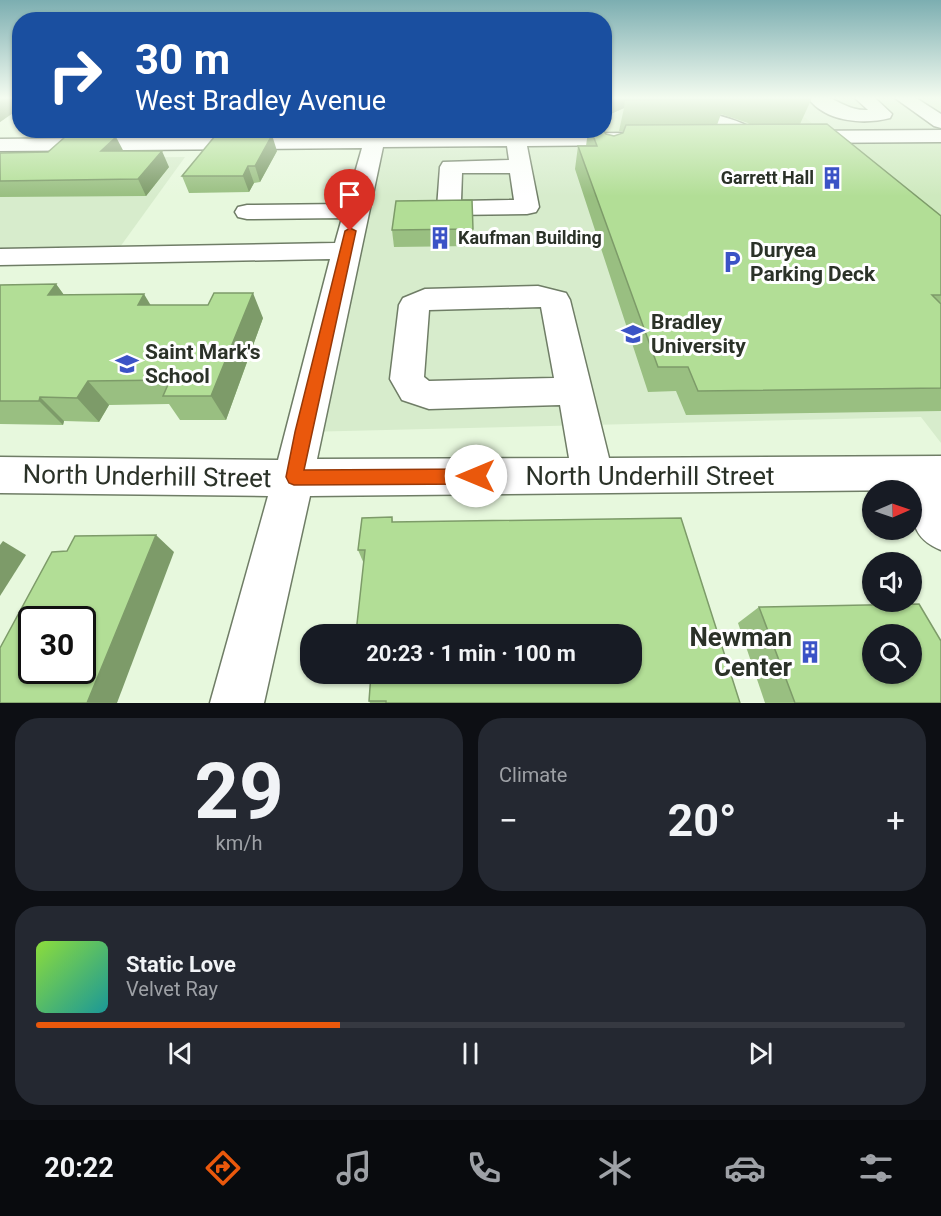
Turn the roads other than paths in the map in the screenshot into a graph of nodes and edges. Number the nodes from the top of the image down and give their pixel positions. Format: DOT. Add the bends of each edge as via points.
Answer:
graph roads {
  1 [pos="740,131"];
  2 [pos="822,131"];
  3 [pos="941,136"];
  4 [pos="825,137"];
  5 [pos="35,138"];
  6 [pos="165,138"];
  7 [pos="374,138"];
  8 [pos="460,138"];
  9 [pos="534,138"];
  10 [pos="594,138"];
  11 [pos="698,138"];
  12 [pos="754,138"];
  13 [pos="604,139"];
  14 [pos="651,139"];
  15 [pos="516,140"];
  16 [pos="27,144"];
  17 [pos="0,145"];
  18 [pos="613,160"];
  19 [pos="520,166"];
  20 [pos="355,211"];
  21 [pos="247,212"];
  22 [pos="345,251"];
  23 [pos="0,257"];
  24 [pos="576,391"];
  25 [pos="923,474"];
  26 [pos="0,475"];
  27 [pos="593,476"];
  28 [pos="294,477"];
  29 [pos="941,529"];
  30 [pos="237,703"];
  1 -- 12 [label="street"];
  2 -- 4 [label="street"];
  3 -- 4 [label="street"];
  4 -- 12 [label="street"];
  5 -- 16 [label="street"];
  6 -- 16 [label="street"];
  7 -- 20 [label="street"];
  8 -- 15 [label="street"];
  9 -- 15 [label="street"];
  10 -- 13 [label="street"];
  11 -- 12 [label="street"];
  13 -- 14 [label="street"];
  13 -- 18 [label="street"];
  15 -- 19 [label="street"];
  16 -- 17 [label="street"];
  20 -- 21 [label="street"];
  20 -- 22 [label="street"];
  22 -- 23 [label="street"];
  22 -- 28 [label="street"];
  24 -- 24 [label="street" via="555,300 538,296 425,299 414,305 407,379 414,390 429,394"];
  24 -- 27 [label="street"];
  25 -- 27 [label="street, North Underhill Street"];
  25 -- 29 [label="street"];
  26 -- 28 [label="street, North Underhill Street"];
  27 -- 28 [label="street, North Underhill Street"];
  28 -- 30 [label="street"];
}
